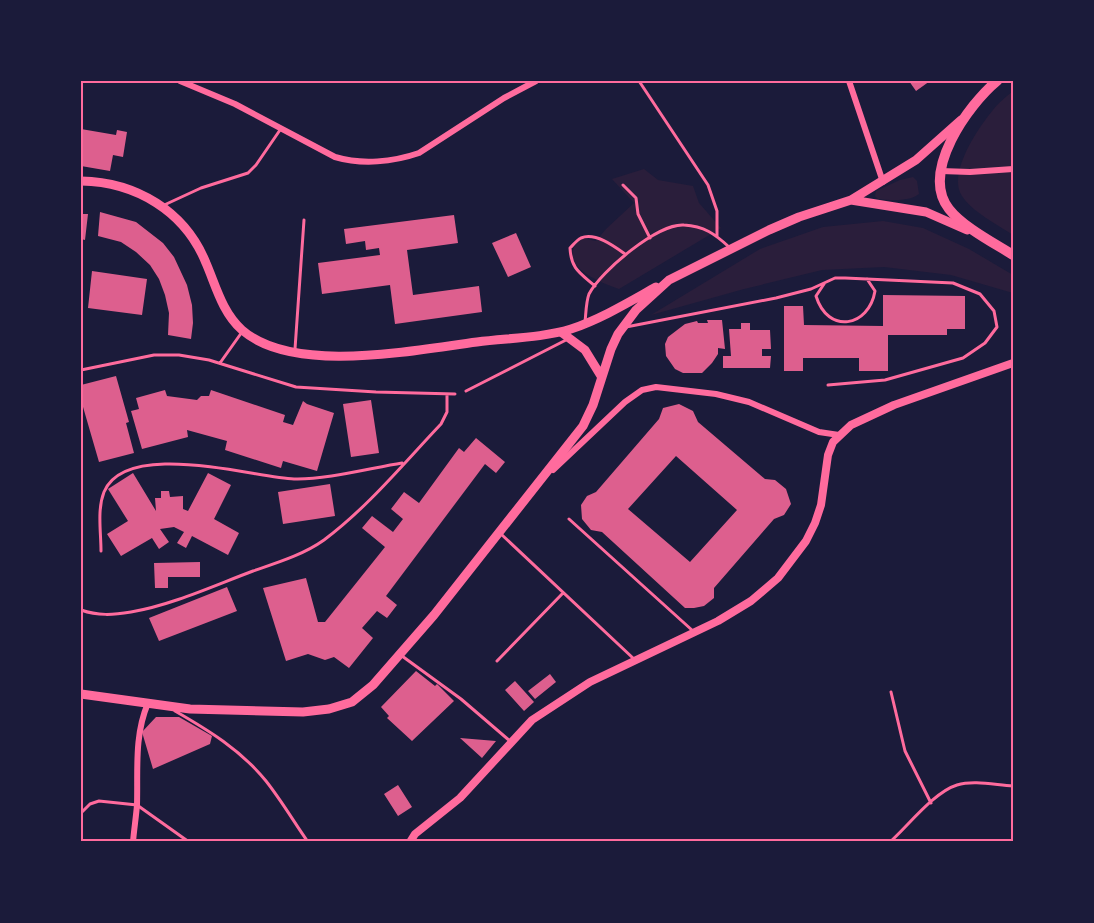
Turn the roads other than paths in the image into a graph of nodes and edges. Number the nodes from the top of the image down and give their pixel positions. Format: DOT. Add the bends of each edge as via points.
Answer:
graph roads {
  1 [pos="180,81"];
  2 [pos="536,81"];
  3 [pos="639,81"];
  4 [pos="849,81"];
  5 [pos="997,81"];
  6 [pos="972,110"];
  7 [pos="281,128"];
  8 [pos="1013,169"];
  9 [pos="941,171"];
  10 [pos="81,180"];
  11 [pos="882,182"];
  12 [pos="623,185"];
  13 [pos="851,200"];
  14 [pos="162,206"];
  15 [pos="304,220"];
  16 [pos="717,236"];
  17 [pos="650,238"];
  18 [pos="991,241"];
  19 [pos="730,248"];
  20 [pos="626,254"];
  21 [pos="1013,255"];
  22 [pos="867,279"];
  23 [pos="669,280"];
  24 [pos="825,282"];
  25 [pos="596,286"];
  26 [pos="585,323"];
  27 [pos="621,328"];
  28 [pos="243,330"];
  29 [pos="561,332"];
  30 [pos="570,338"];
  31 [pos="294,351"];
  32 [pos="1013,363"];
  33 [pos="219,364"];
  34 [pos="81,370"];
  35 [pos="601,376"];
  36 [pos="828,385"];
  37 [pos="466,391"];
  38 [pos="447,394"];
  39 [pos="455,394"];
  40 [pos="839,435"];
  41 [pos="404,462"];
  42 [pos="539,482"];
  43 [pos="569,519"];
  44 [pos="500,533"];
  45 [pos="101,551"];
  46 [pos="563,593"];
  47 [pos="81,610"];
  48 [pos="694,632"];
  49 [pos="400,654"];
  50 [pos="636,660"];
  51 [pos="497,661"];
  52 [pos="891,692"];
  53 [pos="81,694"];
  54 [pos="148,703"];
  55 [pos="165,705"];
  56 [pos="511,742"];
  57 [pos="1013,786"];
  58 [pos="931,803"];
  59 [pos="137,805"];
  60 [pos="81,813"];
  61 [pos="133,842"];
  62 [pos="189,842"];
  63 [pos="308,842"];
  64 [pos="410,842"];
  65 [pos="890,842"];
  1 -- 7 [label="street" via="213,93"];
  2 -- 7 [label="street" via="419,153 404,158 350,162 335,158"];
  3 -- 16 [label="lane" via="708,185 717,211"];
  4 -- 11 [label="street"];
  5 -- 6 [label="highway"];
  6 -- 9 [label="highway" via="951,139"];
  6 -- 11 [label="main road" via="923,154"];
  7 -- 14 [label="lane" via="248,173"];
  8 -- 9 [label="street"];
  9 -- 18 [label="highway" via="941,195 949,209"];
  10 -- 14 [label="main road" via="122,188"];
  11 -- 13 [label="main road"];
  12 -- 17 [label="lane" via="636,198 638,213"];
  13 -- 18 [label="main road" via="926,212"];
  13 -- 19 [label="main road" via="799,217"];
  14 -- 28 [label="main road" via="182,222 206,261 222,302"];
  15 -- 31 [label="lane"];
  16 -- 17 [label="lane" via="706,228 682,224"];
  16 -- 19 [label="lane"];
  17 -- 20 [label="lane"];
  18 -- 21 [label="highway"];
  19 -- 23 [label="main road"];
  20 -- 25 [label="lane"];
  20 -- 25 [label="lane" via="604,241 579,238 570,248 571,261"];
  22 -- 24 [label="lane"];
  22 -- 24 [label="lane" via="875,291 873,302 858,318 844,322 828,318 819,306 816,296"];
  22 -- 36 [label="lane" via="953,283 980,294 994,311 997,327 985,343 963,358 885,380"];
  23 -- 26 [label="main road"];
  23 -- 27 [label="main road"];
  24 -- 27 [label="lane" via="776,298"];
  25 -- 26 [label="lane" via="590,294"];
  26 -- 29 [label="main road"];
  27 -- 35 [label="main road"];
  28 -- 31 [label="main road" via="269,344"];
  28 -- 33 [label="lane"];
  29 -- 30 [label="main road"];
  29 -- 31 [label="main road" via="371,355 325,356"];
  30 -- 35 [label="main road" via="585,350"];
  30 -- 37 [label="lane"];
  32 -- 40 [label="street" via="894,405 851,425"];
  33 -- 34 [label="lane" via="178,355 153,355"];
  33 -- 38 [label="lane" via="296,387"];
  35 -- 42 [label="main road" via="583,426"];
  38 -- 39 [label="lane"];
  38 -- 41 [label="lane" via="447,412 441,424"];
  40 -- 42 [label="street" via="819,432 749,402 656,387 642,390 625,402"];
  40 -- 48 [label="street" via="828,455 821,505 806,541 778,578 751,601"];
  41 -- 45 [label="lane" via="296,479 198,465 134,468 116,477 105,490 100,508"];
  41 -- 47 [label="lane" via="350,519 322,542 297,555 132,612 102,615"];
  42 -- 44 [label="main road"];
  43 -- 48 [label="lane"];
  44 -- 46 [label="lane"];
  44 -- 49 [label="main road"];
  46 -- 50 [label="lane"];
  46 -- 51 [label="lane"];
  48 -- 50 [label="street"];
  49 -- 55 [label="main road" via="373,685 340,707 303,712"];
  49 -- 56 [label="lane"];
  50 -- 56 [label="street" via="565,697 532,720"];
  52 -- 58 [label="lane" via="904,751"];
  53 -- 54 [label="main road"];
  54 -- 55 [label="main road"];
  54 -- 59 [label="street" via="138,735"];
  55 -- 63 [label="lane" via="216,736 254,767"];
  56 -- 64 [label="street" via="460,798"];
  57 -- 58 [label="lane" via="970,783 956,786"];
  58 -- 65 [label="lane"];
  59 -- 60 [label="lane" via="99,801"];
  59 -- 61 [label="street"];
  59 -- 62 [label="lane"];
}
